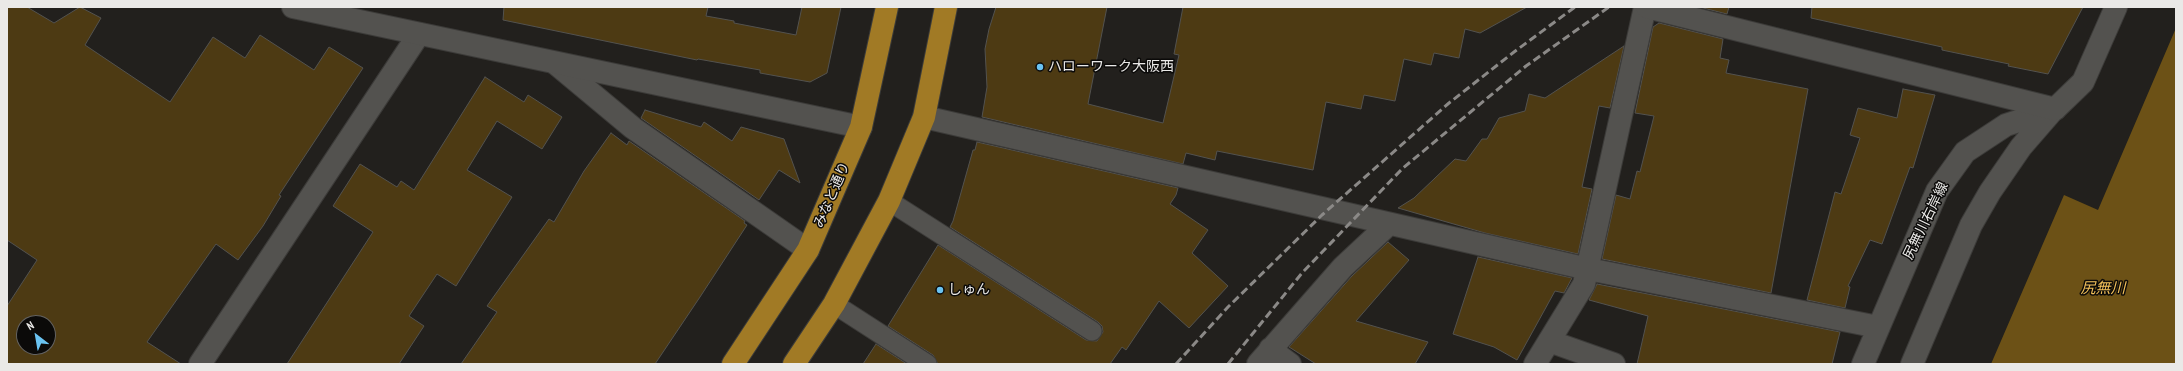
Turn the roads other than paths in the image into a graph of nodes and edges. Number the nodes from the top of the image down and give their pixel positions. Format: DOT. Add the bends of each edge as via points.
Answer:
graph roads {
  1 [pos="293,7"];
  2 [pos="887,7"];
  3 [pos="946,7"];
  4 [pos="1646,7"];
  5 [pos="2116,7"];
  6 [pos="419,34"];
  7 [pos="555,62"];
  8 [pos="2055,109"];
  9 [pos="924,117"];
  10 [pos="861,127"];
  11 [pos="889,201"];
  12 [pos="1389,224"];
  13 [pos="808,250"];
  14 [pos="1588,269"];
  15 [pos="834,304"];
  16 [pos="1878,327"];
  17 [pos="1092,331"];
  18 [pos="1549,341"];
  19 [pos="1264,357"];
  20 [pos="200,364"];
  21 [pos="733,364"];
  22 [pos="794,364"];
  23 [pos="927,364"];
  24 [pos="1290,364"];
  25 [pos="1535,364"];
  26 [pos="1614,364"];
  27 [pos="1863,364"];
  28 [pos="1912,364"];
  1 -- 6 [label="street"];
  2 -- 10 [label="highway, みなと通り"];
  3 -- 9 [label="highway"];
  4 -- 8 [label="street"];
  4 -- 14 [label="street"];
  5 -- 8 [label="street" via="2083,82"];
  6 -- 7 [label="street"];
  6 -- 20 [label="street"];
  7 -- 10 [label="street"];
  7 -- 13 [label="street" via="633,128"];
  8 -- 16 [label="street, 尻無川右岸線" via="2006,125 1965,152 1937,191"];
  8 -- 28 [label="street" via="2021,147 1971,225"];
  9 -- 11 [label="highway"];
  9 -- 12 [label="street"];
  10 -- 13 [label="highway, みなと通り"];
  11 -- 15 [label="highway"];
  11 -- 17 [label="lane"];
  12 -- 14 [label="street"];
  12 -- 19 [label="street" via="1343,267"];
  13 -- 21 [label="highway, みなと通り"];
  14 -- 16 [label="street"];
  14 -- 18 [label="street" via="1584,284"];
  15 -- 22 [label="highway"];
  15 -- 23 [label="lane"];
  16 -- 27 [label="street, 尻無川右岸線"];
  18 -- 25 [label="street"];
  18 -- 26 [label="street"];
  19 -- 24 [label="street"];
}
